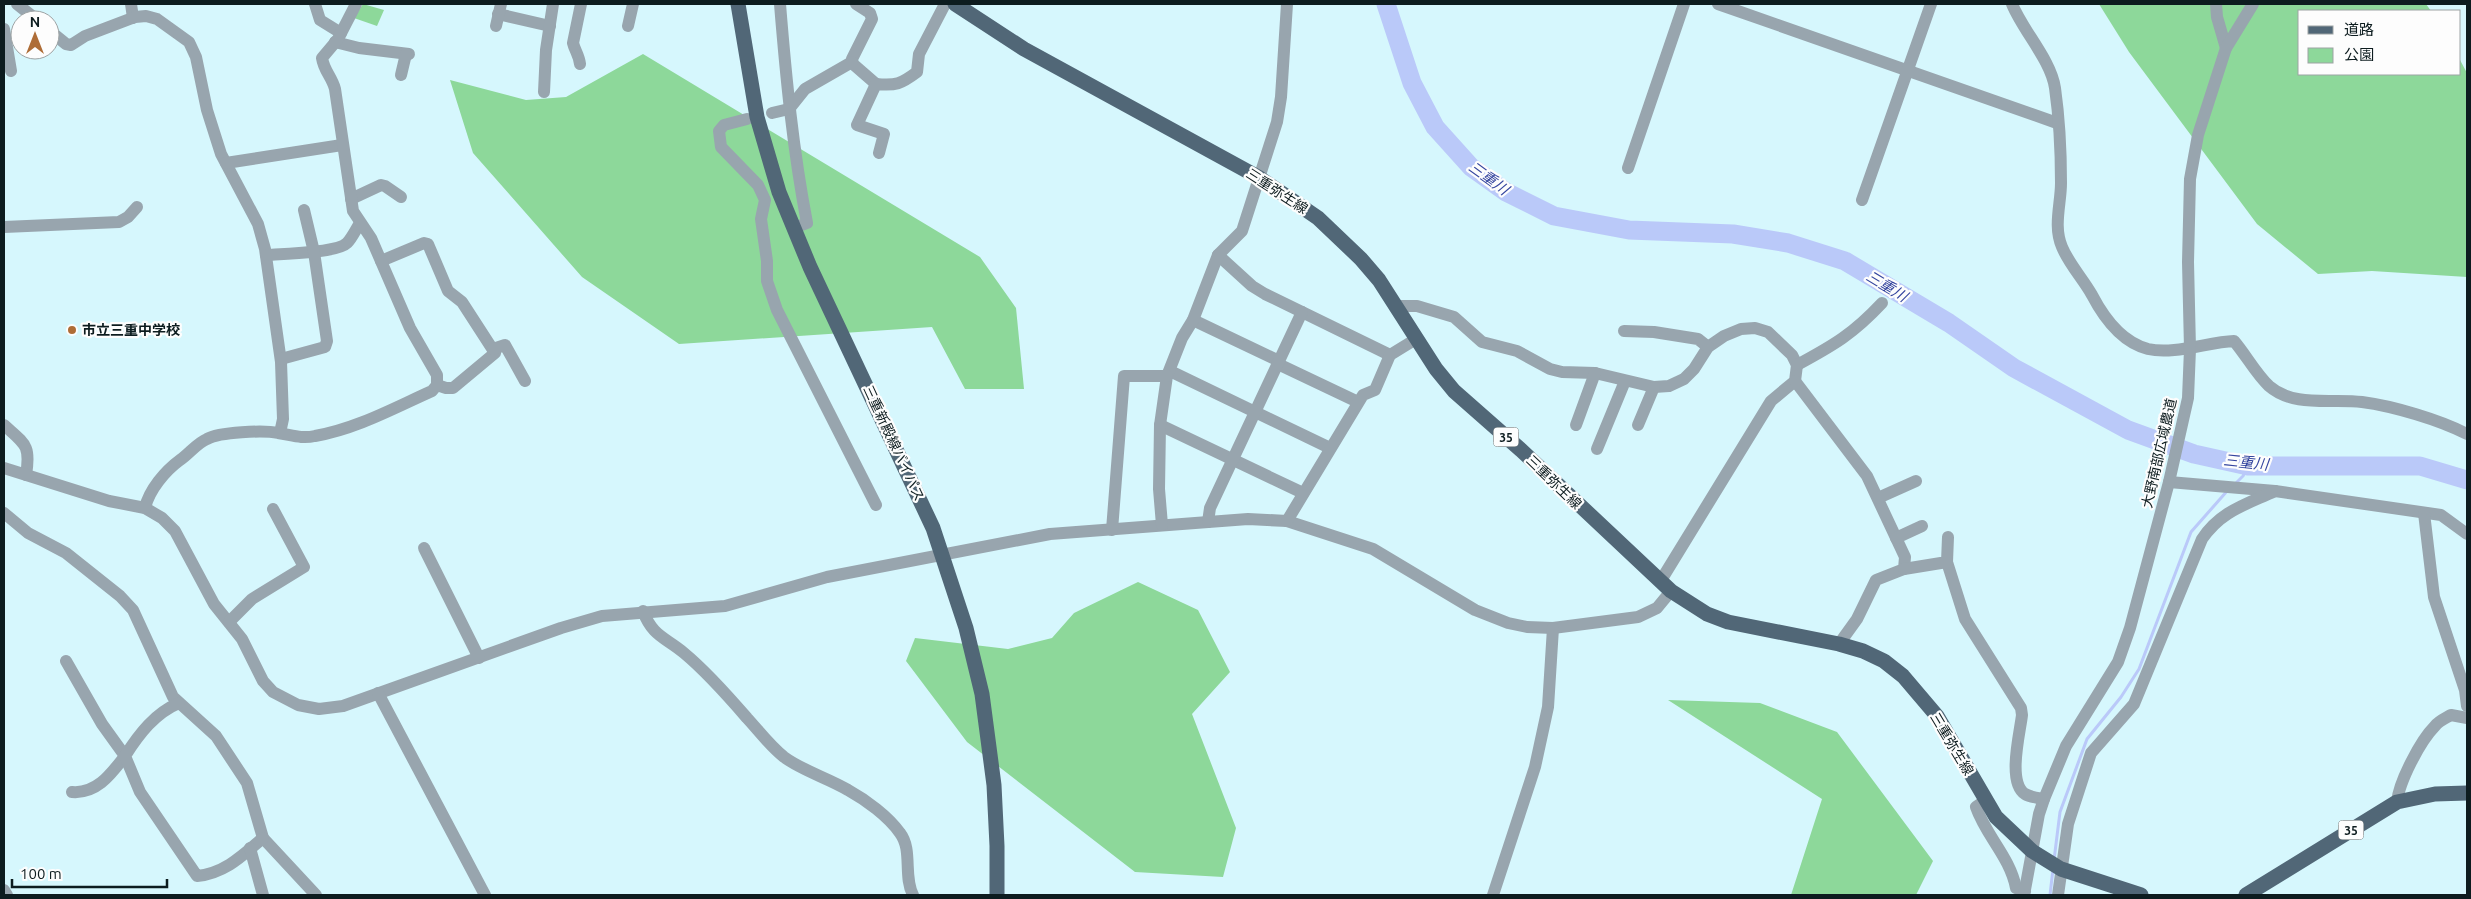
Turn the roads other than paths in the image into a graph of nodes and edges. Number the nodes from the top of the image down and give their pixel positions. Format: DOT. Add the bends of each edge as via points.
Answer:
graph roads {
  1 [pos="131,4"];
  2 [pos="316,4"];
  3 [pos="356,4"];
  4 [pos="553,4"];
  5 [pos="581,4"];
  6 [pos="633,4"];
  7 [pos="738,4"];
  8 [pos="780,4"];
  9 [pos="856,4"];
  10 [pos="945,4"];
  11 [pos="954,4"];
  12 [pos="1287,4"];
  13 [pos="1684,4"];
  14 [pos="1718,4"];
  15 [pos="1931,4"];
  16 [pos="2012,4"];
  17 [pos="2216,4"];
  18 [pos="2253,4"];
  19 [pos="971,9"];
  20 [pos="498,14"];
  21 [pos="132,18"];
  22 [pos="550,26"];
  23 [pos="628,26"];
  24 [pos="4,29"];
  25 [pos="338,37"];
  26 [pos="60,39"];
  27 [pos="2226,48"];
  28 [pos="852,62"];
  29 [pos="580,64"];
  30 [pos="1907,70"];
  31 [pos="11,71"];
  32 [pos="401,75"];
  33 [pos="876,84"];
  34 [pos="544,92"];
  35 [pos="789,109"];
  36 [pos="772,113"];
  37 [pos="747,119"];
  38 [pos="2057,123"];
  39 [pos="342,145"];
  40 [pos="879,153"];
  41 [pos="226,163"];
  42 [pos="1628,168"];
  43 [pos="1258,177"];
  44 [pos="401,197"];
  45 [pos="352,199"];
  46 [pos="1862,200"];
  47 [pos="137,207"];
  48 [pos="304,210"];
  49 [pos="360,223"];
  50 [pos="4,227"];
  51 [pos="794,228"];
  52 [pos="314,252"];
  53 [pos="1218,255"];
  54 [pos="266,256"];
  55 [pos="382,261"];
  56 [pos="1882,303"];
  57 [pos="1396,306"];
  58 [pos="1302,312"];
  59 [pos="1194,320"];
  60 [pos="1624,331"];
  61 [pos="1416,339"];
  62 [pos="1708,347"];
  63 [pos="2190,349"];
  64 [pos="493,350"];
  65 [pos="1390,355"];
  66 [pos="281,360"];
  67 [pos="1278,362"];
  68 [pos="1797,365"];
  69 [pos="1595,373"];
  70 [pos="1169,374"];
  71 [pos="525,381"];
  72 [pos="1625,381"];
  73 [pos="1795,381"];
  74 [pos="437,385"];
  75 [pos="1654,387"];
  76 [pos="1358,402"];
  77 [pos="1255,412"];
  78 [pos="1160,424"];
  79 [pos="4,425"];
  80 [pos="1576,425"];
  81 [pos="1638,425"];
  82 [pos="280,433"];
  83 [pos="2467,434"];
  84 [pos="1330,448"];
  85 [pos="1597,450"];
  86 [pos="1232,460"];
  87 [pos="4,468"];
  88 [pos="26,475"];
  89 [pos="2170,477"];
  90 [pos="1916,482"];
  91 [pos="2275,491"];
  92 [pos="1303,493"];
  93 [pos="1878,498"];
  94 [pos="876,505"];
  95 [pos="145,508"];
  96 [pos="273,509"];
  97 [pos="4,512"];
  98 [pos="2424,513"];
  99 [pos="1287,521"];
  100 [pos="1208,522"];
  101 [pos="1162,525"];
  102 [pos="1922,526"];
  103 [pos="1112,530"];
  104 [pos="2467,534"];
  105 [pos="1948,537"];
  106 [pos="1896,538"];
  107 [pos="424,548"];
  108 [pos="943,554"];
  109 [pos="1947,562"];
  110 [pos="1904,569"];
  111 [pos="1665,587"];
  112 [pos="643,612"];
  113 [pos="229,622"];
  114 [pos="1553,628"];
  115 [pos="1839,644"];
  116 [pos="479,658"];
  117 [pos="66,661"];
  118 [pos="378,693"];
  119 [pos="179,703"];
  120 [pos="2467,706"];
  121 [pos="2467,718"];
  122 [pos="125,756"];
  123 [pos="72,792"];
  124 [pos="2467,793"];
  125 [pos="2044,799"];
  126 [pos="1986,800"];
  127 [pos="2397,802"];
  128 [pos="262,838"];
  129 [pos="250,848"];
  130 [pos="2032,851"];
  131 [pos="2056,866"];
  132 [pos="4,890"];
  133 [pos="2025,893"];
  134 [pos="7,895"];
  135 [pos="262,895"];
  136 [pos="316,895"];
  137 [pos="485,895"];
  138 [pos="913,895"];
  139 [pos="997,895"];
  140 [pos="1493,895"];
  141 [pos="2058,895"];
  142 [pos="2141,895"];
  143 [pos="2248,895"];
  1 -- 21 [label="street"];
  2 -- 25 [label="street" via="320,20"];
  3 -- 25 [label="street"];
  4 -- 22 [label="street"];
  5 -- 29 [label="street" via="573,44"];
  6 -- 23 [label="street"];
  7 -- 51 [label="main road, 三重新殿線バイパス" via="757,118"];
  8 -- 35 [label="street"];
  9 -- 28 [label="street" via="870,13 872,19"];
  10 -- 33 [label="street" via="919,54 917,72 894,86"];
  11 -- 19 [label="main road, 三重弥生線 / 35"];
  12 -- 43 [label="street" via="1277,122"];
  13 -- 42 [label="street"];
  14 -- 30 [label="street"];
  15 -- 30 [label="street"];
  16 -- 38 [label="street" via="2028,36 2047,63 2055,87"];
  17 -- 27 [label="street" via="2216,17"];
  18 -- 27 [label="street, 大野南部広域農道"];
  19 -- 43 [label="main road, 三重弥生線 / 35" via="1024,50"];
  20 -- 22 [label="street"];
  21 -- 26 [label="street" via="85,36 72,45"];
  21 -- 41 [label="street" via="146,16 157,19 189,42 196,57 207,110"];
  22 -- 34 [label="street"];
  24 -- 31 [label="street"];
  25 -- 32 [label="street" via="359,48 407,54"];
  25 -- 39 [label="street" via="322,58 324,70 333,79"];
  27 -- 63 [label="street, 大野南部広域農道" via="2198,135 2190,178"];
  28 -- 33 [label="street"];
  28 -- 35 [label="street" via="805,89"];
  30 -- 38 [label="street"];
  30 -- 46 [label="street"];
  33 -- 40 [label="street" via="857,124 884,134"];
  35 -- 36 [label="street"];
  35 -- 51 [label="street" via="807,223"];
  37 -- 94 [label="street" via="724,124 719,131 721,147 758,185 765,200 760,219 767,281 777,310"];
  38 -- 63 [label="street" via="2061,183 2057,219 2062,246 2105,319 2123,336 2148,349"];
  39 -- 41 [label="street"];
  39 -- 45 [label="street"];
  41 -- 54 [label="street" via="258,224"];
  43 -- 53 [label="street" via="1242,231"];
  43 -- 57 [label="main road, 三重弥生線 / 35" via="1318,218 1361,259"];
  44 -- 45 [label="street" via="381,186"];
  45 -- 49 [label="street" via="353,211"];
  47 -- 50 [label="street" via="119,222"];
  48 -- 52 [label="street"];
  49 -- 52 [label="street" via="347,243"];
  49 -- 55 [label="street"];
  51 -- 108 [label="main road, 三重新殿線バイパス"];
  52 -- 54 [label="street"];
  52 -- 66 [label="street" via="327,341 325,347"];
  53 -- 58 [label="street" via="1252,286"];
  53 -- 59 [label="street"];
  54 -- 66 [label="street"];
  55 -- 64 [label="street" via="428,244 448,291 462,302"];
  55 -- 74 [label="street" via="410,328 437,375"];
  56 -- 68 [label="street" via="1843,340"];
  57 -- 61 [label="main road, 三重弥生線 / 35"];
  57 -- 69 [label="street" via="1417,306 1454,317 1482,342 1517,351 1550,369"];
  58 -- 65 [label="street"];
  58 -- 67 [label="street"];
  59 -- 67 [label="street"];
  59 -- 70 [label="street" via="1182,338"];
  60 -- 62 [label="street" via="1698,339"];
  61 -- 65 [label="street"];
  61 -- 111 [label="main road, 三重弥生線 / 35" via="1454,391"];
  62 -- 68 [label="street" via="1741,329 1755,328 1768,332"];
  62 -- 75 [label="street" via="1684,379 1669,386"];
  63 -- 83 [label="street" via="2219,341 2234,341 2269,386 2286,396 2362,402 2446,423"];
  63 -- 89 [label="street, 大野南部広域農道" via="2188,398"];
  64 -- 71 [label="street" via="505,345"];
  64 -- 74 [label="street" via="496,353 453,388"];
  65 -- 76 [label="street" via="1375,390"];
  66 -- 82 [label="street" via="283,419"];
  67 -- 76 [label="street"];
  67 -- 77 [label="street"];
  68 -- 73 [label="street"];
  69 -- 72 [label="street"];
  69 -- 80 [label="street"];
  70 -- 77 [label="street"];
  70 -- 78 [label="street"];
  70 -- 103 [label="street" via="1124,376"];
  72 -- 75 [label="street"];
  72 -- 85 [label="street"];
  73 -- 93 [label="street" via="1867,476"];
  73 -- 111 [label="street" via="1771,401"];
  74 -- 82 [label="street" via="432,391 349,428 299,438"];
  75 -- 81 [label="street"];
  76 -- 84 [label="street"];
  77 -- 84 [label="street"];
  77 -- 86 [label="street"];
  78 -- 86 [label="street"];
  78 -- 101 [label="street"];
  79 -- 88 [label="street" via="25,444 29,458"];
  82 -- 95 [label="street" via="218,435 206,439 172,466 157,484"];
  84 -- 92 [label="street"];
  86 -- 92 [label="street"];
  86 -- 100 [label="street" via="1210,508"];
  87 -- 88 [label="street"];
  88 -- 95 [label="street" via="109,501"];
  89 -- 91 [label="street" via="2213,486"];
  89 -- 125 [label="street, 大野南部広域農道" via="2118,662 2066,746"];
  90 -- 93 [label="street"];
  91 -- 98 [label="street"];
  91 -- 131 [label="street" via="2226,513 2202,539 2134,704 2091,753"];
  92 -- 99 [label="street"];
  93 -- 106 [label="street"];
  95 -- 113 [label="street" via="175,531 214,604"];
  96 -- 113 [label="street" via="304,567 252,599"];
  97 -- 119 [label="street" via="28,533 66,553 133,610 173,697"];
  98 -- 104 [label="street" via="2441,515"];
  98 -- 120 [label="street" via="2434,597 2465,690"];
  99 -- 100 [label="street"];
  99 -- 114 [label="street" via="1373,549 1492,617 1527,627"];
  100 -- 101 [label="street"];
  101 -- 103 [label="street"];
  102 -- 106 [label="street"];
  103 -- 108 [label="street" via="1050,534"];
  105 -- 109 [label="street"];
  106 -- 110 [label="street" via="1905,557"];
  107 -- 116 [label="street"];
  108 -- 112 [label="street" via="827,576 725,606"];
  108 -- 139 [label="main road, 三重新殿線バイパス" via="982,694 994,785"];
  109 -- 110 [label="street"];
  109 -- 125 [label="street" via="1965,619 2021,708 2015,773 2019,786 2024,793"];
  110 -- 115 [label="street" via="1876,580 1857,619"];
  111 -- 114 [label="street" via="1657,608 1648,614"];
  111 -- 115 [label="main road, 三重弥生線 / 35" via="1707,614 1728,622"];
  112 -- 116 [label="street" via="602,616"];
  112 -- 138 [label="street" via="657,635 702,669 784,757 848,790 892,824 902,835 909,888"];
  113 -- 118 [label="street" via="242,639 263,681 273,692 298,705 319,709 343,706"];
  114 -- 140 [label="street" via="1548,708 1535,767"];
  115 -- 126 [label="main road, 三重弥生線 / 35" via="1884,661 1904,676 1937,716"];
  116 -- 118 [label="street"];
  117 -- 122 [label="street" via="102,724"];
  118 -- 137 [label="street"];
  119 -- 122 [label="street" via="164,709 137,737"];
  119 -- 128 [label="street" via="216,736 247,782"];
  121 -- 127 [label="street" via="2451,715 2435,725 2402,783"];
  122 -- 123 [label="street" via="105,781 88,790"];
  122 -- 129 [label="street" via="140,792 197,876 228,867"];
  124 -- 127 [label="main road, 35" via="2435,794"];
  125 -- 130 [label="street, 大野南部広域農道"];
  126 -- 130 [label="main road, 三重弥生線 / 35" via="1996,817"];
  126 -- 133 [label="street" via="1976,807 1982,824 2010,866 2016,888"];
  127 -- 143 [label="main road, 35"];
  128 -- 129 [label="street"];
  128 -- 136 [label="street"];
  129 -- 135 [label="street"];
  130 -- 131 [label="main road, 三重弥生線 / 35"];
  130 -- 133 [label="street, 大野南部広域農道"];
  131 -- 141 [label="street"];
  131 -- 142 [label="main road, 三重弥生線 / 35"];
  132 -- 134 [label="street"];
}
